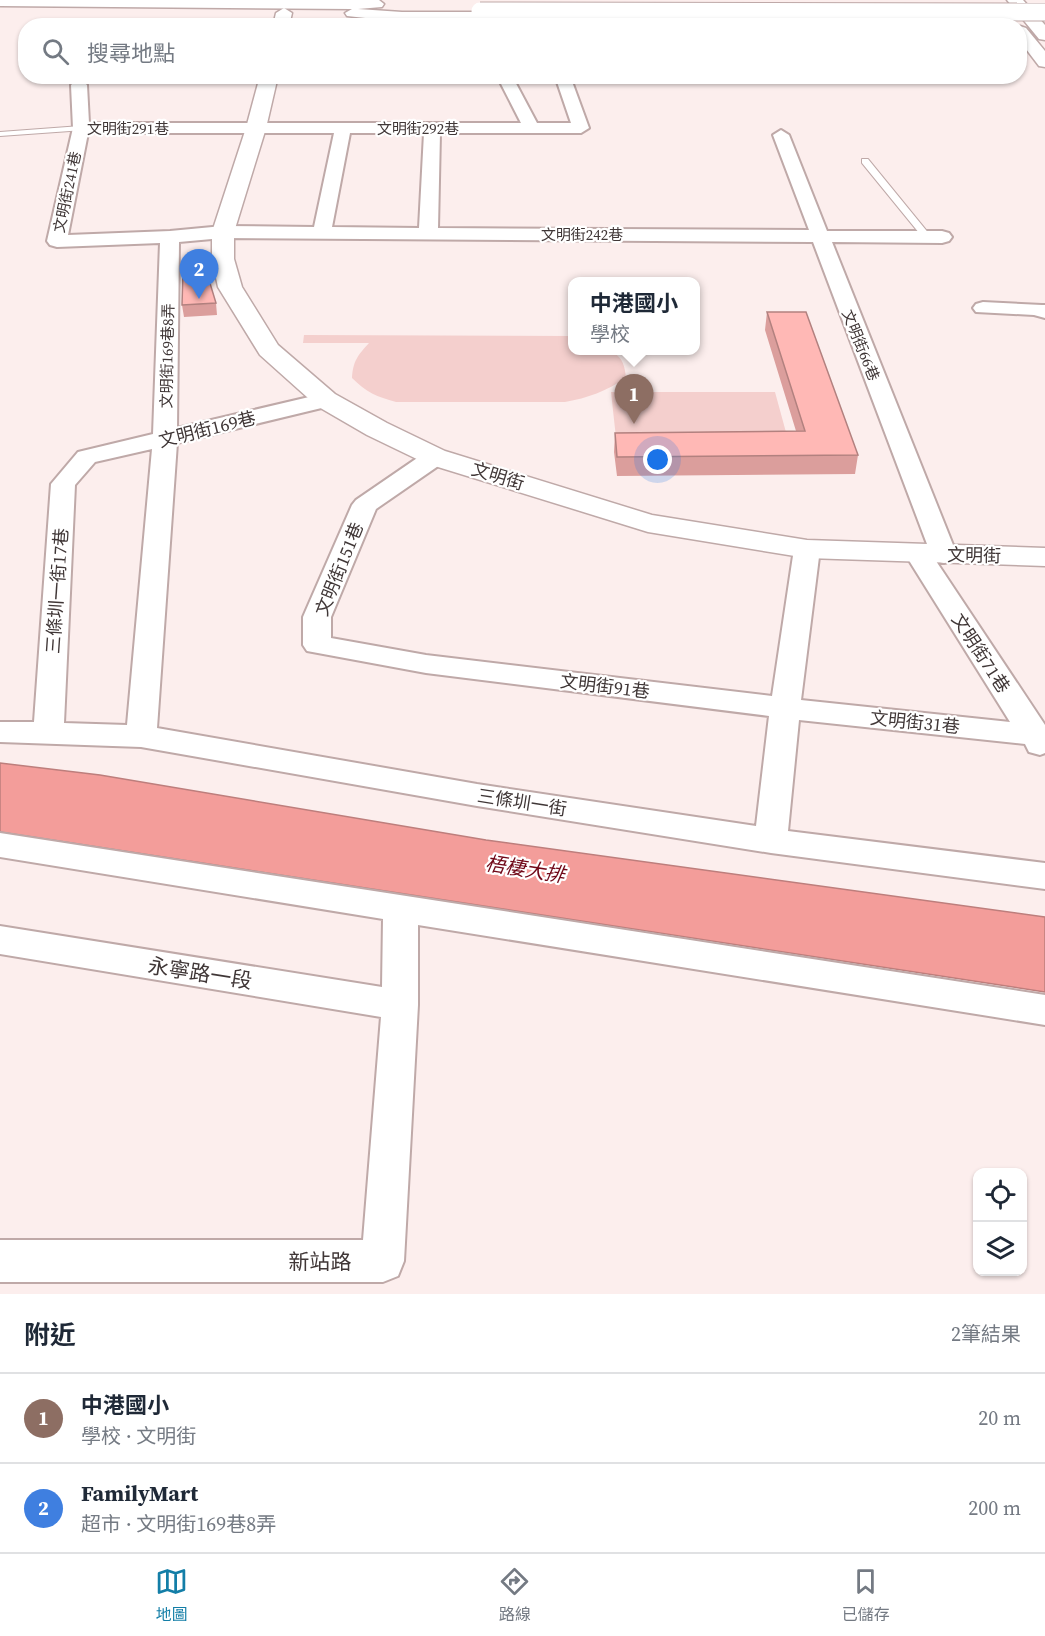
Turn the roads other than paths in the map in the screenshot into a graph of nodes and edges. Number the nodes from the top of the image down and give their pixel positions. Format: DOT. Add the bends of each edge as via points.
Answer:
graph roads {
  1 [pos="392,0"];
  2 [pos="995,0"];
  3 [pos="1016,0"];
  4 [pos="1036,0"];
  5 [pos="0,2"];
  6 [pos="354,8"];
  7 [pos="0,11"];
  8 [pos="248,18"];
  9 [pos="289,18"];
  10 [pos="724,18"];
  11 [pos="984,18"];
  12 [pos="1034,19"];
  13 [pos="1045,62"];
  14 [pos="267,84"];
  15 [pos="508,84"];
  16 [pos="565,84"];
  17 [pos="79,85"];
  18 [pos="81,128"];
  19 [pos="255,128"];
  20 [pos="343,128"];
  21 [pos="432,128"];
  22 [pos="532,129"];
  23 [pos="0,134"];
  24 [pos="781,135"];
  25 [pos="866,161"];
  26 [pos="223,231"];
  27 [pos="322,232"];
  28 [pos="428,232"];
  29 [pos="818,236"];
  30 [pos="170,237"];
  31 [pos="934,237"];
  32 [pos="984,308"];
  33 [pos="1045,312"];
  34 [pos="326,400"];
  35 [pos="165,439"];
  36 [pos="87,457"];
  37 [pos="435,457"];
  38 [pos="807,549"];
  39 [pos="931,555"];
  40 [pos="1045,557"];
  41 [pos="426,664"];
  42 [pos="784,708"];
  43 [pos="0,732"];
  44 [pos="48,734"];
  45 [pos="141,736"];
  46 [pos="1041,740"];
  47 [pos="771,841"];
  48 [pos="0,844"];
  49 [pos="1045,876"];
  50 [pos="401,908"];
  51 [pos="0,940"];
  52 [pos="400,1005"];
  53 [pos="1045,1010"];
  54 [pos="0,1261"];
  1 -- 6 [label="main road"];
  2 -- 12 [label="main road"];
  3 -- 12 [label="main road"];
  4 -- 12 [label="main road"];
  5 -- 6 [label="main road"];
  6 -- 9 [label="main road"];
  6 -- 10 [label="main road" via="413,17"];
  6 -- 11 [label="main road, bridge"];
  7 -- 8 [label="main road"];
  12 -- 13 [label="main road"];
  14 -- 19 [label="main road, 文明街"];
  15 -- 22 [label="street"];
  16 -- 22 [label="street, 文明街292巷" via="581,128"];
  17 -- 18 [label="street, 文明街241巷"];
  18 -- 19 [label="street, 文明街291巷"];
  18 -- 23 [label="lane, 文明街291巷"];
  18 -- 30 [label="street, 文明街241巷" via="57,241"];
  19 -- 20 [label="street, 文明街292巷"];
  19 -- 26 [label="main road, 文明街"];
  20 -- 21 [label="street, 文明街292巷"];
  20 -- 27 [label="street"];
  21 -- 22 [label="street, 文明街292巷"];
  21 -- 28 [label="street"];
  24 -- 29 [label="street, 文明街66巷"];
  25 -- 31 [label="lane"];
  26 -- 27 [label="street, 文明街242巷"];
  26 -- 30 [label="street, 文明街241巷"];
  26 -- 34 [label="main road, 文明街" via="223,259 230,286 244,314 269,350"];
  27 -- 28 [label="street, 文明街242巷"];
  28 -- 29 [label="street, 文明街242巷"];
  29 -- 31 [label="street, 文明街242巷"];
  29 -- 39 [label="street, 文明街66巷"];
  30 -- 35 [label="street, 文明街169巷8弄"];
  32 -- 33 [label="street"];
  34 -- 35 [label="street, 文明街169巷"];
  34 -- 37 [label="main road, 文明街"];
  35 -- 36 [label="street, 文明街169巷"];
  35 -- 45 [label="street, 文明街169巷8弄"];
  36 -- 44 [label="street, 三條圳一街17巷" via="63,484"];
  37 -- 38 [label="main road, 文明街" via="648,522"];
  37 -- 41 [label="street, 文明街151巷" via="365,505 317,617 317,645"];
  38 -- 39 [label="main road, 文明街"];
  38 -- 42 [label="street"];
  39 -- 40 [label="main road, 文明街"];
  39 -- 46 [label="street, 文明街71巷"];
  41 -- 42 [label="street, 文明街91巷"];
  42 -- 46 [label="street, 文明街31巷"];
  42 -- 47 [label="street"];
  43 -- 44 [label="street, 三條圳一街"];
  44 -- 45 [label="street, 三條圳一街"];
  45 -- 47 [label="street, 三條圳一街"];
  47 -- 49 [label="street, 三條圳一街"];
  48 -- 50 [label="street"];
  50 -- 52 [label="street"];
  50 -- 53 [label="street"];
  51 -- 52 [label="street, 永寧路一段"];
  52 -- 54 [label="street, 新站路" via="383,1261"];
}
